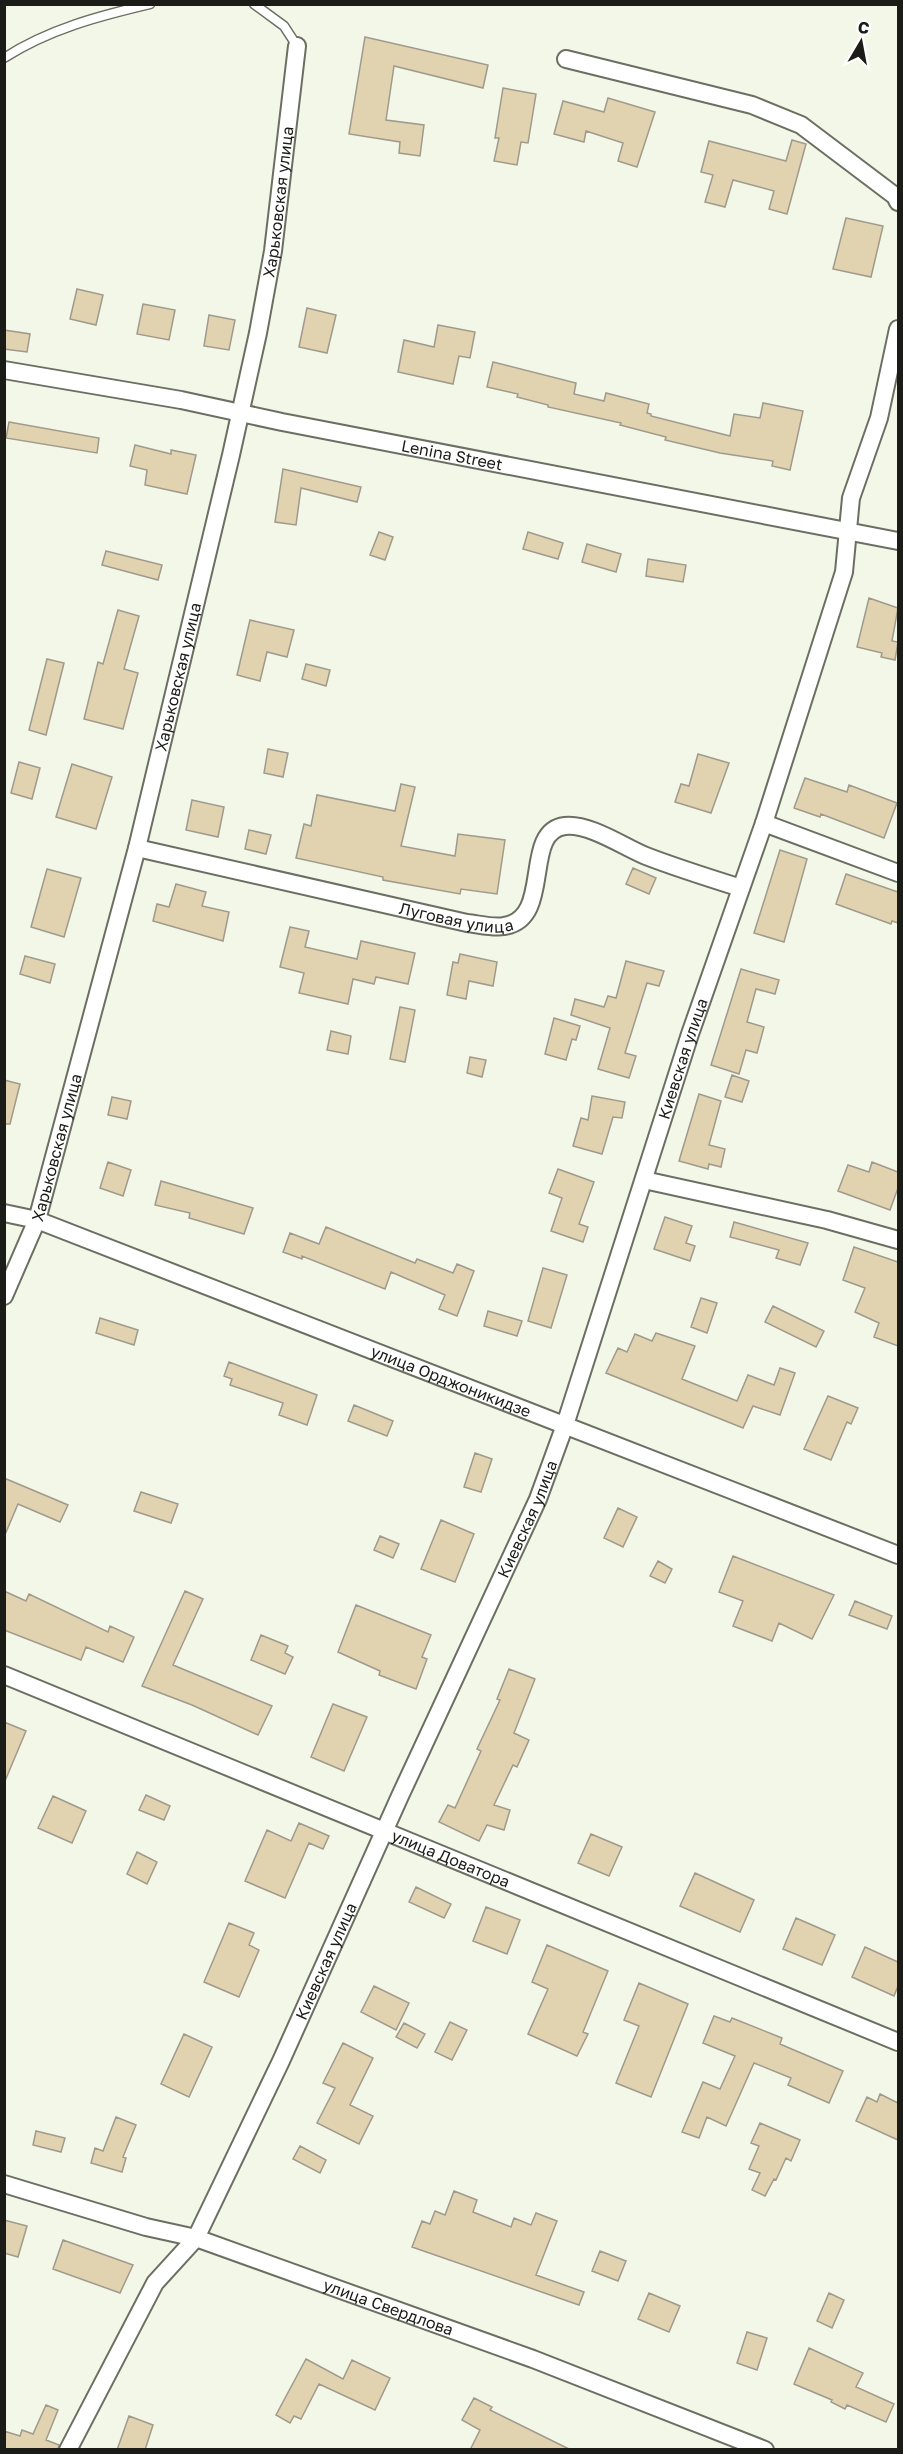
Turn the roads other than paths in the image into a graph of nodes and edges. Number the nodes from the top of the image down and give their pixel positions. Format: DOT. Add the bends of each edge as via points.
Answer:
graph roads {
  1 [pos="150,4"];
  2 [pos="254,4"];
  3 [pos="297,46"];
  4 [pos="4,58"];
  5 [pos="566,59"];
  6 [pos="898,202"];
  7 [pos="898,329"];
  8 [pos="4,370"];
  9 [pos="241,413"];
  10 [pos="849,529"];
  11 [pos="898,541"];
  12 [pos="764,823"];
  13 [pos="136,848"];
  14 [pos="898,873"];
  15 [pos="741,888"];
  16 [pos="644,1180"];
  17 [pos="4,1213"];
  18 [pos="37,1220"];
  19 [pos="898,1240"];
  20 [pos="4,1296"];
  21 [pos="565,1425"];
  22 [pos="898,1554"];
  23 [pos="4,1674"];
  24 [pos="386,1832"];
  25 [pos="898,2042"];
  26 [pos="4,2184"];
  27 [pos="196,2238"];
  28 [pos="68,2450"];
  29 [pos="765,2450"];
  1 -- 4 [label="lane" via="102,15 32,40"];
  2 -- 3 [label="lane" via="284,26"];
  3 -- 9 [label="street, Харьковская улица" via="273,251"];
  5 -- 6 [label="street" via="752,105 801,125 860,168"];
  7 -- 10 [label="street, Киевская улица" via="879,418 851,498"];
  8 -- 9 [label="street, Lenina Street"];
  9 -- 10 [label="street, Lenina Street"];
  9 -- 13 [label="street, Харьковская улица"];
  10 -- 11 [label="street, Lenina Street"];
  10 -- 12 [label="street, Киевская улица" via="844,572"];
  12 -- 14 [label="street"];
  12 -- 15 [label="street, Киевская улица"];
  13 -- 15 [label="street, Луговая улица" via="467,923 504,927 521,919 530,907 545,841 552,831 563,826 584,828 645,856"];
  13 -- 18 [label="street, Харьковская улица"];
  15 -- 16 [label="street, Киевская улица"];
  16 -- 19 [label="street"];
  16 -- 21 [label="street, Киевская улица"];
  17 -- 18 [label="street, улица Орджоникидзе"];
  18 -- 20 [label="street, Харьковская улица"];
  18 -- 21 [label="street, улица Орджоникидзе"];
  21 -- 22 [label="street, улица Орджоникидзе"];
  21 -- 24 [label="street, Киевская улица" via="519,1544"];
  23 -- 24 [label="street, улица Доватора"];
  24 -- 25 [label="street, улица Доватора"];
  24 -- 27 [label="street, Киевская улица"];
  26 -- 27 [label="street, улица Свердлова"];
  27 -- 28 [label="street, Киевская улица" via="155,2283"];
  27 -- 29 [label="street, улица Свердлова" via="533,2359"];
}
